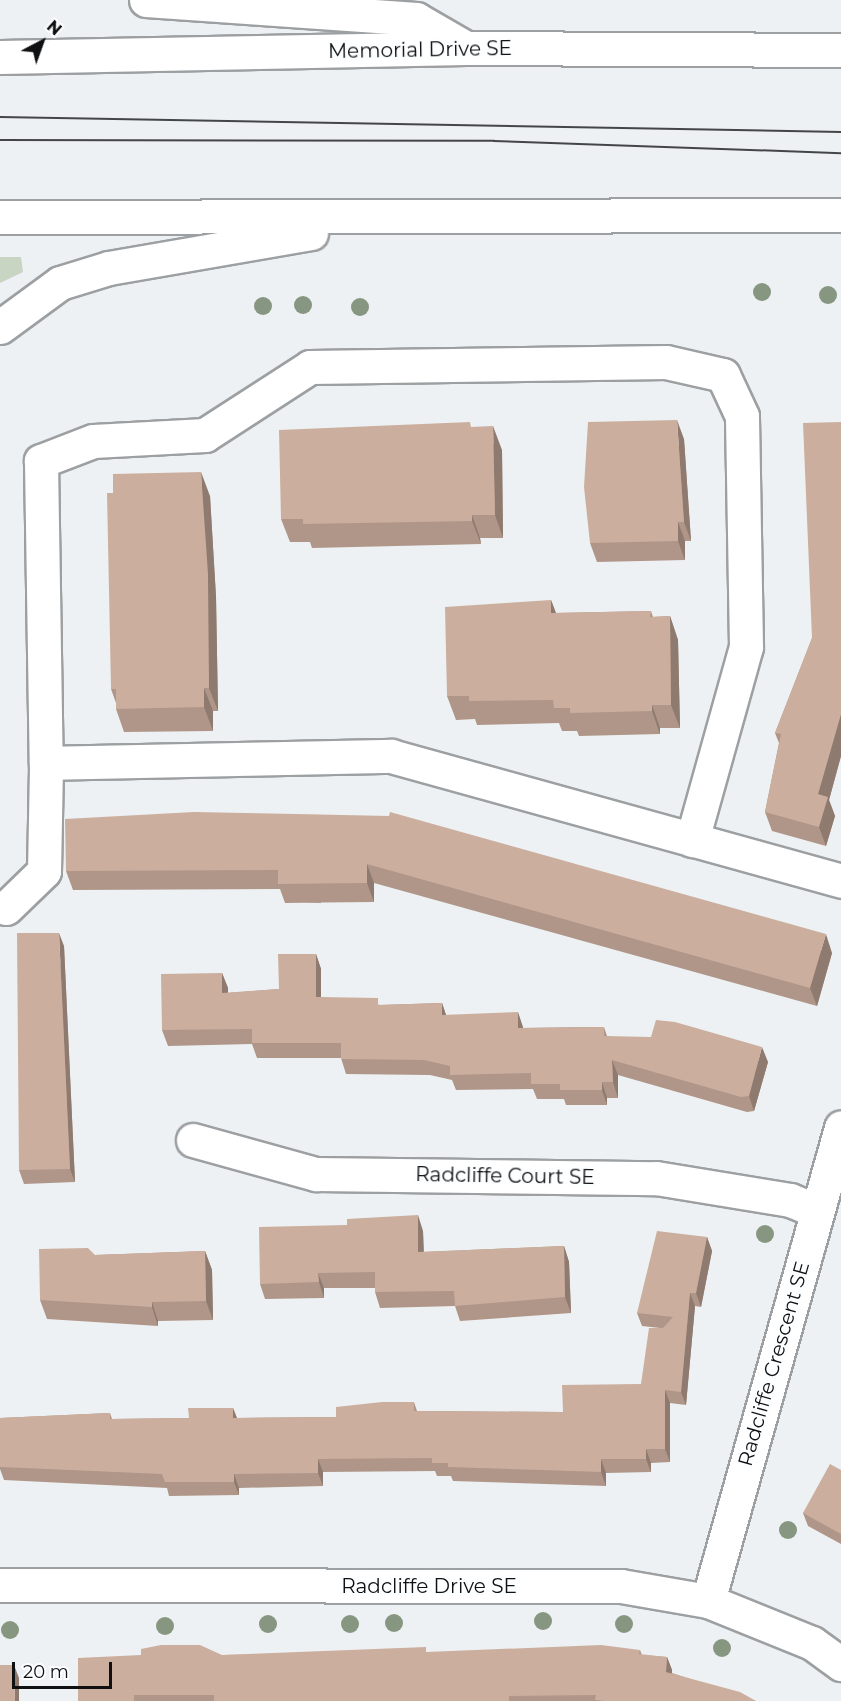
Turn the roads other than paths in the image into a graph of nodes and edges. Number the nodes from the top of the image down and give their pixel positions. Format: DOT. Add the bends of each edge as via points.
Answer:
graph roads {
  1 [pos="146,0"];
  2 [pos="466,48"];
  3 [pos="841,50"];
  4 [pos="0,57"];
  5 [pos="841,215"];
  6 [pos="0,217"];
  7 [pos="399,217"];
  8 [pos="0,327"];
  9 [pos="46,763"];
  10 [pos="692,840"];
  11 [pos="841,881"];
  12 [pos="6,908"];
  13 [pos="841,1127"];
  14 [pos="193,1140"];
  15 [pos="817,1211"];
  16 [pos="0,1585"];
  17 [pos="708,1601"];
  18 [pos="841,1664"];
  1 -- 2 [label="main road" via="416,19"];
  2 -- 3 [label="main road, Memorial Drive SE"];
  2 -- 4 [label="main road, Memorial Drive SE"];
  5 -- 7 [label="main road"];
  6 -- 7 [label="main road"];
  7 -- 8 [label="main road" via="109,268 60,283"];
  9 -- 10 [label="main road" via="391,756"];
  9 -- 10 [label="main road" via="41,460 93,441 206,435 310,367 666,362 723,375 742,416 746,647"];
  9 -- 12 [label="main road" via="44,872"];
  10 -- 11 [label="main road"];
  13 -- 15 [label="main road, Radcliffe Crescent SE"];
  14 -- 15 [label="main road, Radcliffe Court SE" via="316,1174 656,1178 790,1200"];
  15 -- 17 [label="main road, Radcliffe Crescent SE"];
  16 -- 17 [label="main road, Radcliffe Drive SE" via="621,1586"];
  17 -- 18 [label="main road, Radcliffe Drive SE" via="812,1643"];
}
